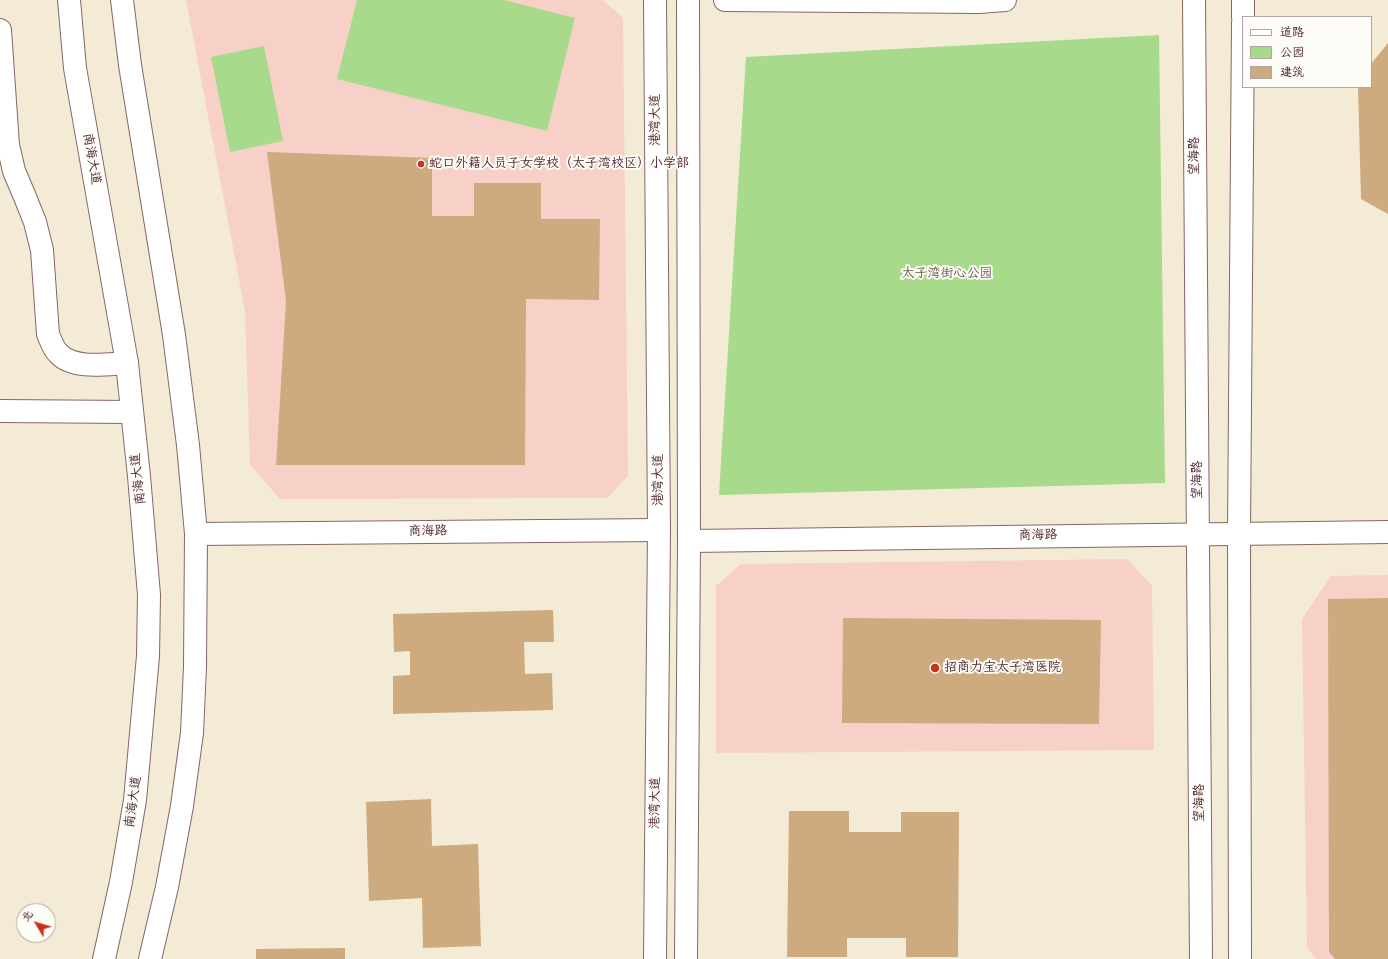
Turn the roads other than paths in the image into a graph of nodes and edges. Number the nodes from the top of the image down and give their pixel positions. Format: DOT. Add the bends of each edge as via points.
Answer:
graph roads {
  1 [pos="69,0"];
  2 [pos="655,0"];
  3 [pos="688,0"];
  4 [pos="725,0"];
  5 [pos="1005,0"];
  6 [pos="1194,0"];
  7 [pos="1243,0"];
  8 [pos="124,5"];
  9 [pos="1243,16"];
  10 [pos="0,30"];
  11 [pos="1242,88"];
  12 [pos="126,363"];
  13 [pos="0,410"];
  14 [pos="132,412"];
  15 [pos="659,530"];
  16 [pos="1388,532"];
  17 [pos="1239,533"];
  18 [pos="196,534"];
  19 [pos="1198,534"];
  20 [pos="689,540"];
  21 [pos="104,959"];
  22 [pos="150,959"];
  23 [pos="655,959"];
  24 [pos="686,959"];
  25 [pos="1201,959"];
  26 [pos="1240,959"];
  1 -- 12 [label="main road, 南海大道" via="75,68"];
  2 -- 15 [label="main road, 港湾大道"];
  3 -- 20 [label="main road"];
  4 -- 5 [label="main road"];
  6 -- 19 [label="main road, 望海路"];
  7 -- 9 [label="main road"];
  8 -- 18 [label="main road" via="130,65 174,335"];
  10 -- 12 [label="main road" via="8,146 14,171 35,222 42,250 48,334 59,354 78,364"];
  11 -- 17 [label="main road"];
  12 -- 14 [label="main road, 南海大道"];
  13 -- 14 [label="main road"];
  14 -- 21 [label="main road, 南海大道" via="149,595 148,656 136,800"];
  15 -- 18 [label="main road, 商海路"];
  15 -- 23 [label="main road, 港湾大道"];
  16 -- 17 [label="main road, 商海路"];
  17 -- 19 [label="main road, 商海路"];
  17 -- 26 [label="main road"];
  18 -- 22 [label="main road" via="196,667 192,733 167,887"];
  19 -- 20 [label="main road, 商海路"];
  19 -- 25 [label="main road, 望海路"];
  20 -- 24 [label="main road"];
}
